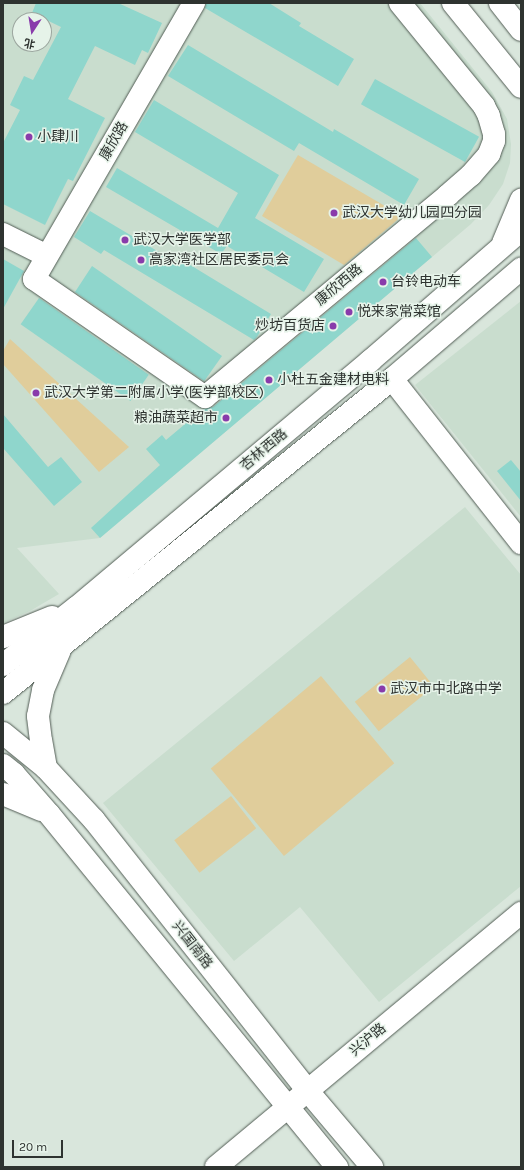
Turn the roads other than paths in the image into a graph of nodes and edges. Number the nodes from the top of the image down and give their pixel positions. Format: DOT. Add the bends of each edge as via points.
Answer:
graph roads {
  1 [pos="194,3"];
  2 [pos="400,3"];
  3 [pos="453,3"];
  4 [pos="500,3"];
  5 [pos="521,30"];
  6 [pos="489,48"];
  7 [pos="521,87"];
  8 [pos="521,105"];
  9 [pos="521,200"];
  10 [pos="521,230"];
  11 [pos="3,234"];
  12 [pos="501,247"];
  13 [pos="47,256"];
  14 [pos="520,270"];
  15 [pos="34,279"];
  16 [pos="392,379"];
  17 [pos="521,543"];
  18 [pos="77,607"];
  19 [pos="3,637"];
  20 [pos="64,643"];
  21 [pos="3,665"];
  22 [pos="3,693"];
  23 [pos="3,733"];
  24 [pos="3,765"];
  25 [pos="46,768"];
  26 [pos="3,794"];
  27 [pos="49,814"];
  28 [pos="521,913"];
  29 [pos="307,1090"];
  30 [pos="287,1107"];
  31 [pos="216,1167"];
  32 [pos="337,1167"];
  33 [pos="372,1167"];
  1 -- 13 [label="main road, 康欣路"];
  2 -- 15 [label="main road, 康欣西路" via="484,106 494,134 489,154 471,175 448,195 204,397"];
  3 -- 6 [label="main road"];
  4 -- 5 [label="main road"];
  6 -- 7 [label="main road"];
  6 -- 8 [label="main road"];
  9 -- 12 [label="main road"];
  10 -- 12 [label="main road, 杏林西路"];
  11 -- 13 [label="main road"];
  12 -- 18 [label="main road, 杏林西路" via="370,361"];
  13 -- 15 [label="main road, 康欣路"];
  14 -- 16 [label="main road, 杏林西路"];
  16 -- 17 [label="main road"];
  16 -- 20 [label="main road, 杏林西路"];
  18 -- 19 [label="main road"];
  18 -- 21 [label="main road, 杏林西路"];
  20 -- 22 [label="main road, 杏林西路"];
  20 -- 25 [label="main road" via="43,690 38,716"];
  23 -- 25 [label="main road, 兴国南路"];
  24 -- 27 [label="main road, 兴国南路"];
  25 -- 29 [label="main road, 兴国南路" via="94,820"];
  26 -- 27 [label="main road"];
  27 -- 30 [label="main road, 兴国南路"];
  28 -- 29 [label="main road, 兴沪路"];
  29 -- 30 [label="main road, 兴沪路"];
  29 -- 33 [label="main road, 兴国南路"];
  30 -- 31 [label="main road, 兴沪路"];
  30 -- 32 [label="main road, 兴国南路"];
}
